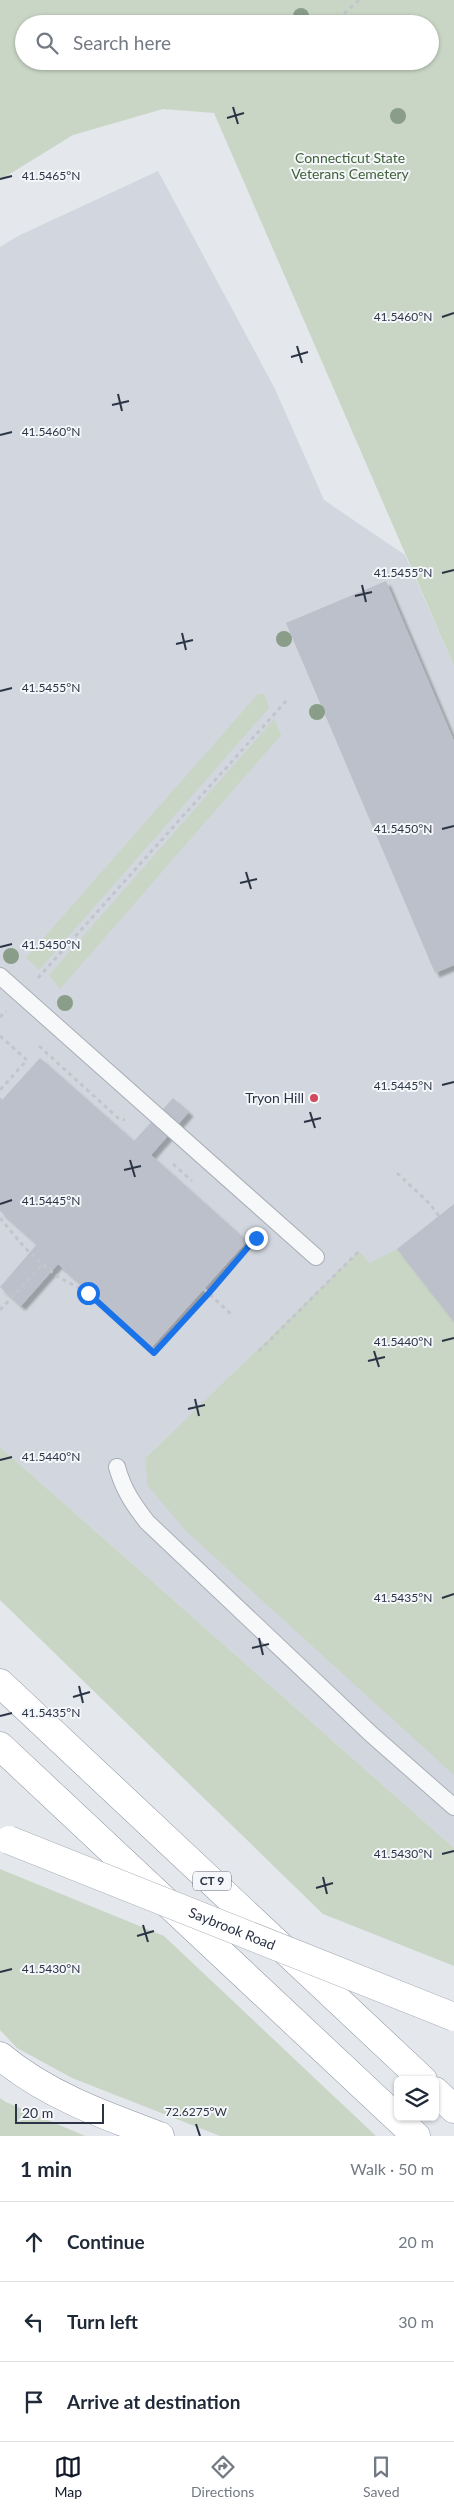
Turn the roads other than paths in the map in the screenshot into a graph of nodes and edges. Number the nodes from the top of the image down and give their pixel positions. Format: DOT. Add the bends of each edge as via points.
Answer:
graph roads {
  1 [pos="0,976"];
  2 [pos="316,1257"];
  3 [pos="117,1467"];
  4 [pos="0,1683"];
  5 [pos="0,1746"];
  6 [pos="454,1806"];
  7 [pos="5,1839"];
  8 [pos="454,2017"];
  9 [pos="0,2056"];
  10 [pos="419,2076"];
  11 [pos="439,2095"];
  12 [pos="454,2109"];
  13 [pos="160,2136"];
  14 [pos="416,2136"];
  1 -- 2 [label="lane"];
  3 -- 6 [label="lane" via="122,1486 152,1528 371,1734"];
  4 -- 10 [label="main road, CT 9"];
  5 -- 14 [label="main road"];
  7 -- 8 [label="main road, Saybrook Road, bridge"];
  9 -- 13 [label="main road" via="52,2092"];
  11 -- 12 [label="main road"];
}
